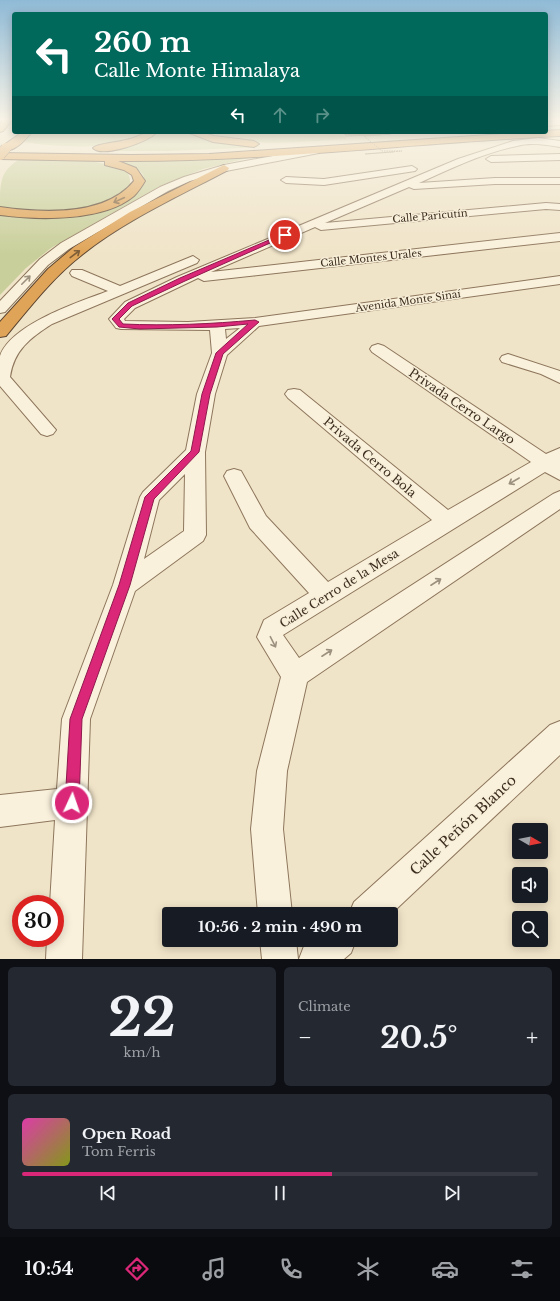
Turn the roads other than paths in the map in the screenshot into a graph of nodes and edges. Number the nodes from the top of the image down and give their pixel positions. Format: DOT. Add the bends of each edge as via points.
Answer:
graph roads {
  1 [pos="118,165"];
  2 [pos="242,165"];
  3 [pos="423,165"];
  4 [pos="452,165"];
  5 [pos="518,165"];
  6 [pos="224,168"];
  7 [pos="412,169"];
  8 [pos="286,180"];
  9 [pos="530,180"];
  10 [pos="560,181"];
  11 [pos="398,187"];
  12 [pos="339,199"];
  13 [pos="546,206"];
  14 [pos="560,207"];
  15 [pos="0,211"];
  16 [pos="300,229"];
  17 [pos="560,237"];
  18 [pos="208,254"];
  19 [pos="77,273"];
  20 [pos="182,280"];
  21 [pos="560,280"];
  22 [pos="121,290"];
  23 [pos="0,309"];
  24 [pos="255,322"];
  25 [pos="217,325"];
  26 [pos="0,332"];
  27 [pos="378,349"];
  28 [pos="220,353"];
  29 [pos="508,359"];
  30 [pos="560,378"];
  31 [pos="294,394"];
  32 [pos="47,430"];
  33 [pos="195,452"];
  34 [pos="555,464"];
  35 [pos="234,476"];
  36 [pos="560,499"];
  37 [pos="447,521"];
  38 [pos="125,585"];
  39 [pos="326,595"];
  40 [pos="295,675"];
  41 [pos="560,735"];
  42 [pos="72,803"];
  43 [pos="0,811"];
  44 [pos="274,907"];
  45 [pos="374,907"];
  46 [pos="279,947"];
  47 [pos="330,947"];
  48 [pos="64,959"];
  49 [pos="280,959"];
  50 [pos="317,959"];
  1 -- 15 [label="highway, one-way" via="132,170 140,181 129,195 100,207 39,215"];
  2 -- 6 [label="street"];
  3 -- 7 [label="street"];
  4 -- 11 [label="street"];
  5 -- 9 [label="street"];
  23 -- 6 [label="street, one-way" via="44,262 65,246 164,189"];
  26 -- 6 [label="highway, one-way" via="53,272 80,250 134,214"];
  7 -- 8 [label="street" via="324,182"];
  7 -- 12 [label="street"];
  9 -- 10 [label="street"];
  9 -- 11 [label="street"];
  9 -- 13 [label="street"];
  11 -- 16 [label="street"];
  13 -- 14 [label="street, Calle Paricutín"];
  13 -- 16 [label="street, Calle Paricutín"];
  16 -- 20 [label="street"];
  17 -- 20 [label="street, Calle Montes Urales"];
  18 -- 22 [label="street"];
  19 -- 22 [label="street"];
  20 -- 25 [label="street, Avenida Monte Sinaí" via="130,305 116,319 121,325 140,327"];
  21 -- 24 [label="street, Avenida Monte Sinaí"];
  22 -- 32 [label="street" via="28,332 8,353 2,366 2,378"];
  24 -- 25 [label="street, Avenida Monte Sinaí"];
  24 -- 28 [label="street"];
  25 -- 28 [label="street"];
  27 -- 34 [label="street, Privada Cerro Largo"];
  28 -- 33 [label="street" via="206,394"];
  29 -- 30 [label="street"];
  31 -- 37 [label="street, Privada Cerro Bola"];
  33 -- 38 [label="street" via="150,497"];
  33 -- 38 [label="street" via="195,535"];
  34 -- 37 [label="street, Calle Cerro de la Mesa, one-way"];
  35 -- 39 [label="street" via="258,522"];
  40 -- 36 [label="street, one-way"];
  37 -- 39 [label="street, Calle Cerro de la Mesa"];
  38 -- 42 [label="street" via="76,719"];
  39 -- 40 [label="street, Calle Cerro de la Mesa, one-way" via="273,628 270,637"];
  40 -- 44 [label="street" via="272,770 267,829"];
  41 -- 45 [label="street, Calle Peñón Blanco"];
  42 -- 43 [label="street"];
  42 -- 48 [label="street"];
  46 -- 49 [label="street"];
  47 -- 50 [label="street"];
}
